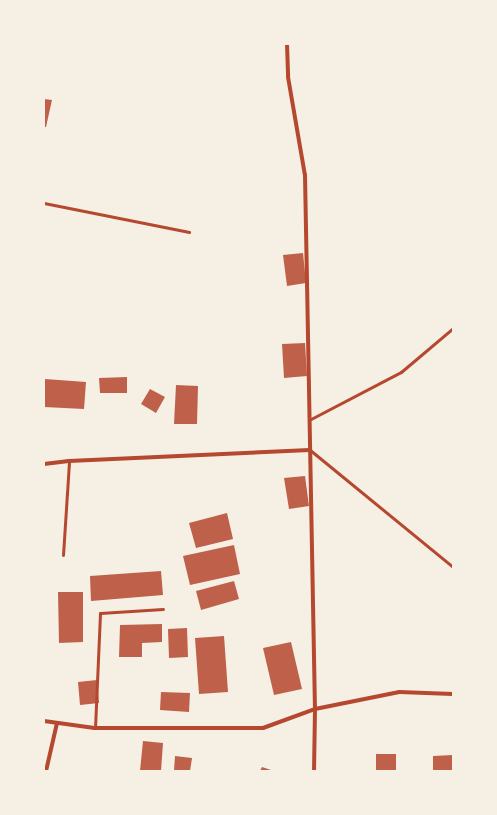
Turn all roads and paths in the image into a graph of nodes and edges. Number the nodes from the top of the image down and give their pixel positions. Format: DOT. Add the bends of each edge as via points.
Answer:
graph roads {
  1 [pos="287,44"];
  2 [pos="44,203"];
  3 [pos="189,232"];
  4 [pos="453,328"];
  5 [pos="309,420"];
  6 [pos="310,450"];
  7 [pos="69,461"];
  8 [pos="44,464"];
  9 [pos="63,555"];
  10 [pos="453,567"];
  11 [pos="163,609"];
  12 [pos="453,694"];
  13 [pos="315,708"];
  14 [pos="44,721"];
  15 [pos="57,723"];
  16 [pos="94,728"];
  17 [pos="46,771"];
  18 [pos="314,771"];
  1 -- 5 [label="street" via="288,77 305,176"];
  2 -- 3 [label="lane"];
  4 -- 5 [label="lane" via="401,372"];
  5 -- 6 [label="street"];
  6 -- 7 [label="street"];
  6 -- 10 [label="lane"];
  6 -- 13 [label="street"];
  7 -- 8 [label="street"];
  7 -- 9 [label="lane"];
  11 -- 16 [label="lane" via="100,613"];
  12 -- 13 [label="street" via="399,692"];
  13 -- 16 [label="street" via="263,728"];
  13 -- 18 [label="street"];
  14 -- 15 [label="street"];
  15 -- 16 [label="street"];
  15 -- 17 [label="street"];
}
